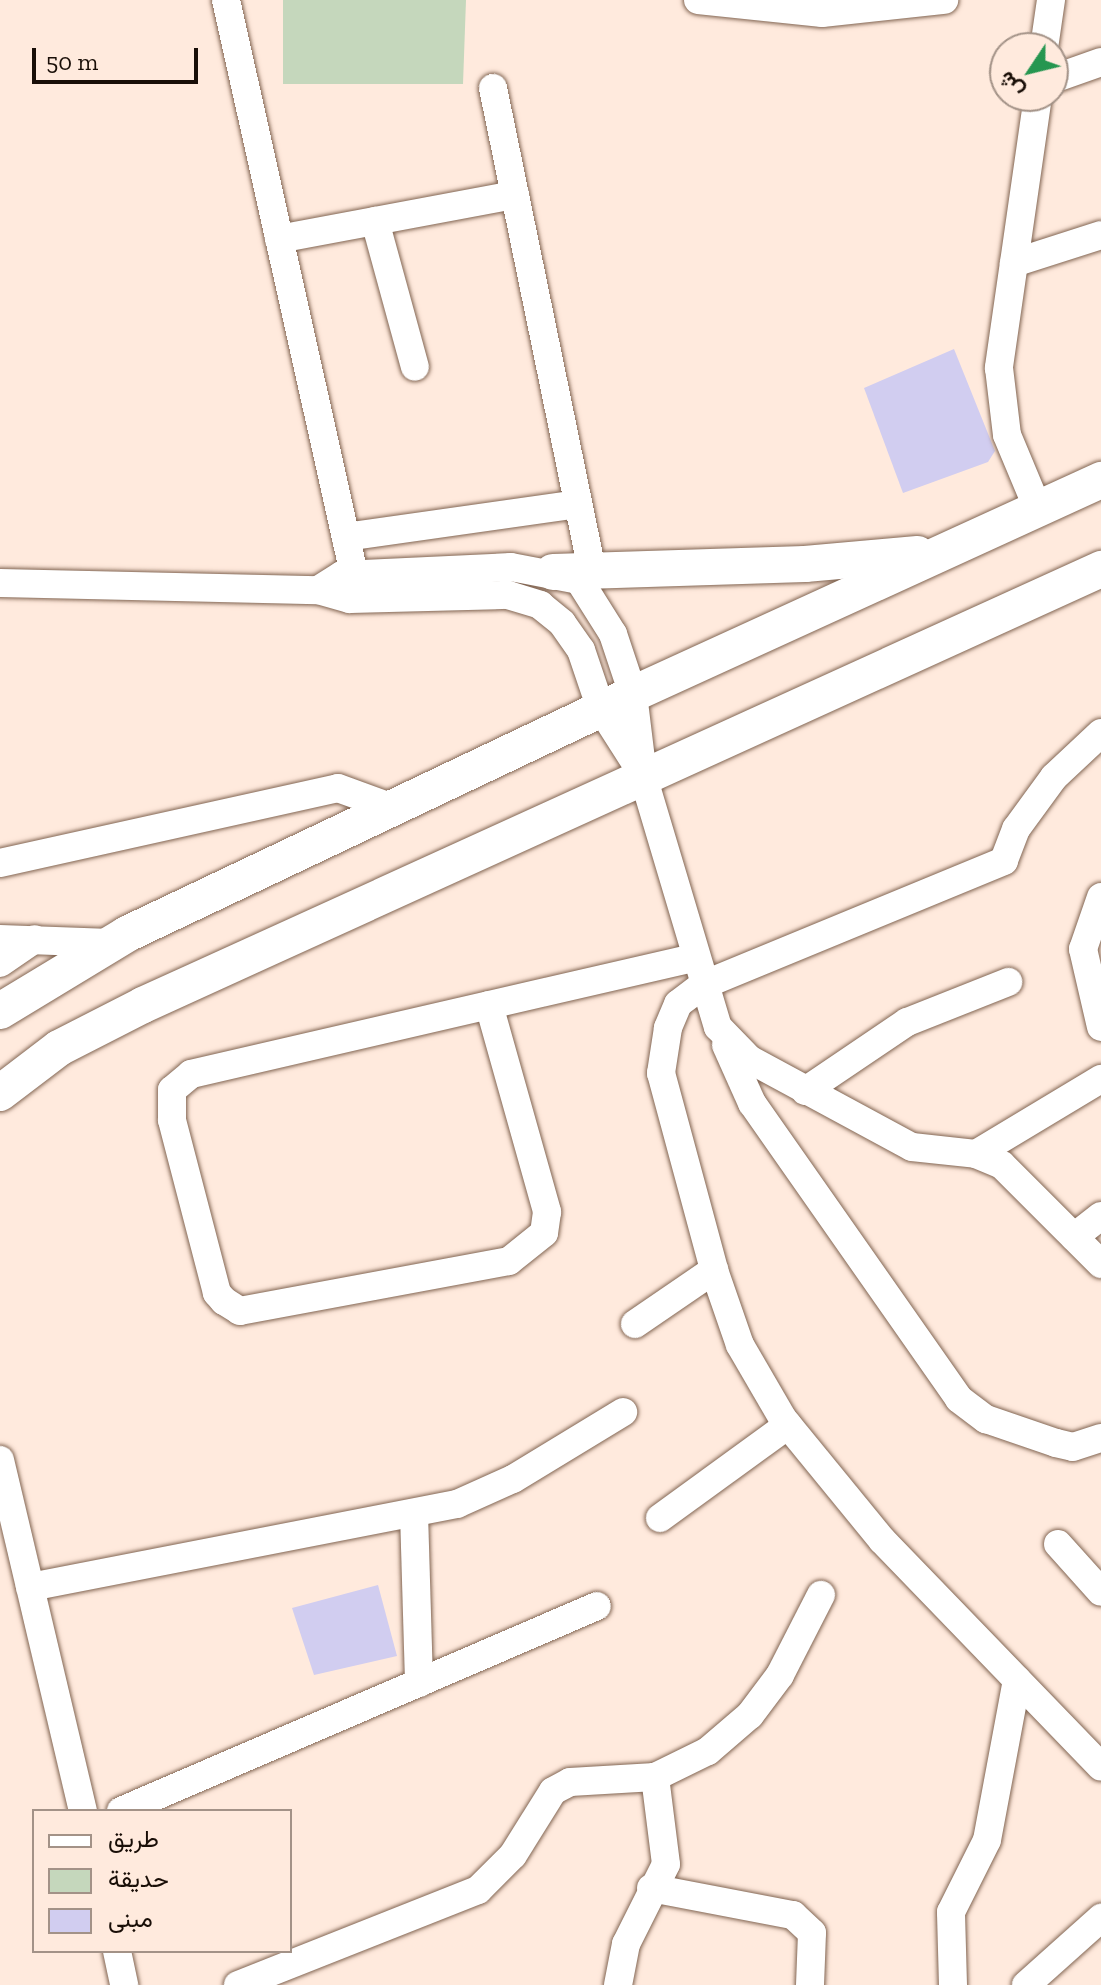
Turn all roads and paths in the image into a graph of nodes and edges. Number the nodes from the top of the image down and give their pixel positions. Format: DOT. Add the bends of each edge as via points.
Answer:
graph roads {
  1 [pos="226,0"];
  2 [pos="698,0"];
  3 [pos="944,0"];
  4 [pos="1051,0"];
  5 [pos="1046,32"];
  6 [pos="1101,62"];
  7 [pos="1069,73"];
  8 [pos="493,88"];
  9 [pos="1036,112"];
  10 [pos="515,195"];
  11 [pos="375,221"];
  12 [pos="1101,235"];
  13 [pos="279,239"];
  14 [pos="1014,263"];
  15 [pos="415,367"];
  16 [pos="1101,480"];
  17 [pos="578,504"];
  18 [pos="1038,509"];
  19 [pos="346,537"];
  20 [pos="944,552"];
  21 [pos="1101,569"];
  22 [pos="592,571"];
  23 [pos="553,572"];
  24 [pos="354,574"];
  25 [pos="0,583"];
  26 [pos="318,590"];
  27 [pos="633,694"];
  28 [pos="601,709"];
  29 [pos="1101,733"];
  30 [pos="643,776"];
  31 [pos="393,808"];
  32 [pos="0,863"];
  33 [pos="1101,897"];
  34 [pos="0,939"];
  35 [pos="35,939"];
  36 [pos="111,943"];
  37 [pos="693,958"];
  38 [pos="0,963"];
  39 [pos="1008,982"];
  40 [pos="703,985"];
  41 [pos="489,1005"];
  42 [pos="0,1011"];
  43 [pos="718,1027"];
  44 [pos="1101,1027"];
  45 [pos="1101,1079"];
  46 [pos="805,1091"];
  47 [pos="0,1093"];
  48 [pos="976,1154"];
  49 [pos="1101,1216"];
  50 [pos="1074,1237"];
  51 [pos="1101,1264"];
  52 [pos="714,1270"];
  53 [pos="635,1324"];
  54 [pos="623,1412"];
  55 [pos="788,1425"];
  56 [pos="1101,1438"];
  57 [pos="0,1460"];
  58 [pos="414,1513"];
  59 [pos="660,1518"];
  60 [pos="1058,1544"];
  61 [pos="30,1587"];
  62 [pos="1101,1592"];
  63 [pos="821,1595"];
  64 [pos="597,1606"];
  65 [pos="1017,1680"];
  66 [pos="419,1683"];
  67 [pos="1101,1767"];
  68 [pos="655,1777"];
  69 [pos="83,1809"];
  70 [pos="126,1809"];
  71 [pos="651,1888"];
  72 [pos="1101,1918"];
  73 [pos="117,1953"];
  74 [pos="124,1985"];
  75 [pos="238,1985"];
  76 [pos="618,1985"];
  77 [pos="810,1985"];
  78 [pos="953,1985"];
  79 [pos="1026,1985"];
  1 -- 13 [label="street"];
  2 -- 3 [label="street" via="822,13"];
  4 -- 5 [label="street"];
  6 -- 7 [label="street"];
  8 -- 10 [label="street"];
  9 -- 14 [label="street"];
  10 -- 11 [label="street"];
  10 -- 17 [label="street"];
  11 -- 13 [label="street"];
  11 -- 15 [label="street"];
  12 -- 14 [label="street"];
  13 -- 19 [label="street"];
  14 -- 18 [label="street" via="999,404"];
  16 -- 18 [label="main road"];
  17 -- 19 [label="street"];
  17 -- 22 [label="street"];
  18 -- 20 [label="main road"];
  19 -- 24 [label="street"];
  20 -- 22 [label="main road" via="805,564"];
  20 -- 27 [label="main road"];
  21 -- 30 [label="main road"];
  22 -- 23 [label="main road"];
  23 -- 24 [label="street" via="511,567"];
  23 -- 27 [label="street" via="579,580 598,603"];
  24 -- 26 [label="street"];
  25 -- 26 [label="street"];
  26 -- 28 [label="street" via="350,599 508,595 540,605 562,623 581,650"];
  27 -- 28 [label="main road"];
  27 -- 30 [label="street"];
  28 -- 30 [label="street"];
  28 -- 31 [label="main road"];
  29 -- 40 [label="street" via="1054,777 1016,829 1004,861"];
  30 -- 37 [label="street"];
  30 -- 47 [label="main road" via="143,1005 59,1048"];
  31 -- 32 [label="street" via="338,788"];
  31 -- 36 [label="main road"];
  33 -- 44 [label="street" via="1083,949"];
  34 -- 35 [label="street"];
  35 -- 36 [label="street"];
  35 -- 38 [label="street"];
  36 -- 42 [label="main road"];
  37 -- 40 [label="street"];
  37 -- 41 [label="street"];
  39 -- 46 [label="street" via="907,1022"];
  40 -- 43 [label="street"];
  40 -- 52 [label="street" via="678,1004 661,1073"];
  41 -- 41 [label="street" via="547,1212 544,1233 509,1261 240,1311 224,1301 217,1293 172,1120 172,1090 191,1074"];
  43 -- 46 [label="street" via="749,1059"];
  43 -- 56 [label="street" via="752,1103 959,1399 986,1419 1056,1443 1073,1447"];
  45 -- 48 [label="street"];
  46 -- 48 [label="street" via="912,1147"];
  48 -- 50 [label="street" via="1002,1165"];
  49 -- 50 [label="street"];
  50 -- 51 [label="street"];
  52 -- 53 [label="street"];
  52 -- 55 [label="street" via="740,1345"];
  54 -- 58 [label="street" via="513,1479 457,1504"];
  55 -- 59 [label="street"];
  55 -- 65 [label="street" via="882,1540"];
  57 -- 61 [label="street"];
  58 -- 61 [label="street"];
  58 -- 66 [label="street"];
  60 -- 62 [label="street"];
  61 -- 69 [label="street"];
  63 -- 68 [label="street" via="780,1675 750,1715 708,1751"];
  64 -- 66 [label="street"];
  65 -- 67 [label="street"];
  65 -- 78 [label="street" via="987,1840 951,1912"];
  66 -- 70 [label="street"];
  68 -- 71 [label="street" via="666,1864"];
  68 -- 75 [label="street" via="570,1782 553,1791 513,1855 478,1890"];
  71 -- 76 [label="street" via="626,1944"];
  71 -- 77 [label="street" via="793,1915 812,1933"];
  72 -- 79 [label="street"];
  73 -- 74 [label="street"];
}
